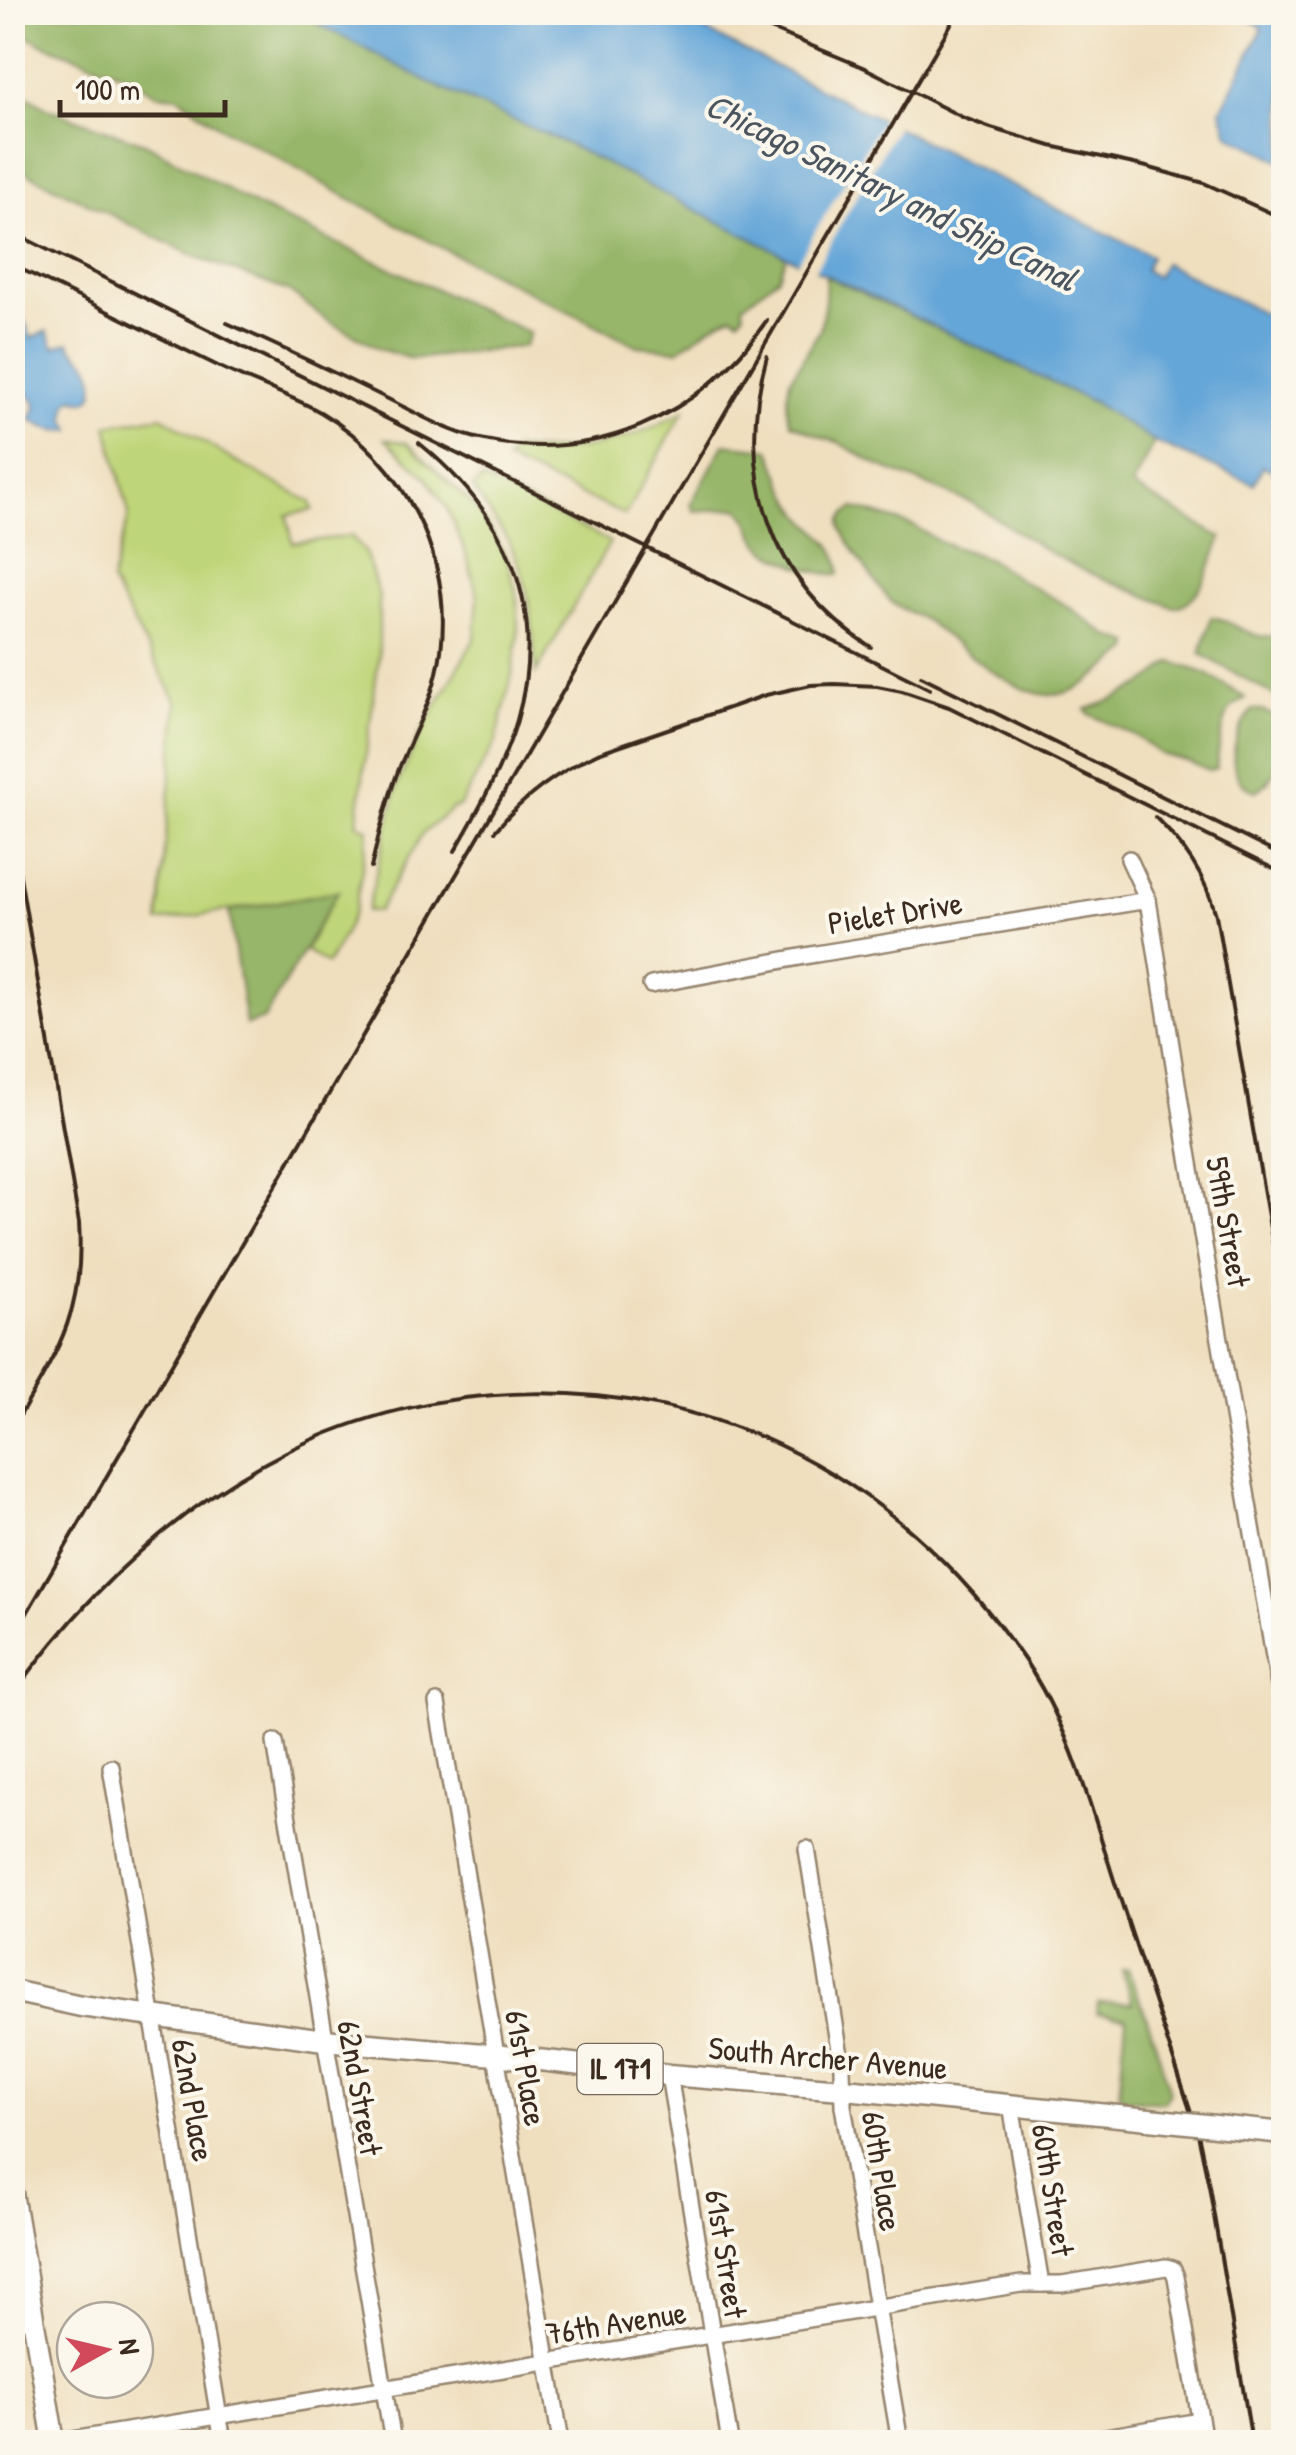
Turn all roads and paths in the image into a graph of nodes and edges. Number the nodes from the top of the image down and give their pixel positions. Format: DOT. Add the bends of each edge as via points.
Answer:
graph roads {
  1 [pos="1129,859"];
  2 [pos="1148,900"];
  3 [pos="650,984"];
  4 [pos="438,1703"];
  5 [pos="1284,1715"];
  6 [pos="276,1742"];
  7 [pos="111,1767"];
  8 [pos="808,1849"];
  9 [pos="12,1991"];
  10 [pos="151,2017"];
  11 [pos="324,2040"];
  12 [pos="495,2055"];
  13 [pos="669,2075"];
  14 [pos="843,2089"];
  15 [pos="1011,2105"];
  16 [pos="1284,2133"];
  17 [pos="12,2193"];
  18 [pos="1041,2284"];
  19 [pos="876,2308"];
  20 [pos="712,2335"];
  21 [pos="547,2362"];
  22 [pos="384,2389"];
  23 [pos="219,2416"];
  24 [pos="1200,2421"];
  25 [pos="57,2442"];
  26 [pos="223,2442"];
  27 [pos="393,2442"];
  28 [pos="561,2442"];
  29 [pos="730,2442"];
  30 [pos="900,2442"];
  31 [pos="1076,2442"];
  32 [pos="1204,2442"];
  1 -- 2 [label="street, 59th Street"];
  2 -- 3 [label="street, Pielet Drive"];
  2 -- 5 [label="street, 59th Street"];
  4 -- 12 [label="street, 61st Place"];
  6 -- 11 [label="street, 62nd Street"];
  7 -- 10 [label="street, 62nd Place"];
  8 -- 14 [label="street, 60th Place"];
  9 -- 10 [label="main road, South Archer Avenue / IL 171"];
  10 -- 11 [label="main road, South Archer Avenue / IL 171"];
  10 -- 23 [label="street, 62nd Place"];
  11 -- 12 [label="main road, South Archer Avenue / IL 171"];
  11 -- 22 [label="street, 62nd Street"];
  12 -- 13 [label="main road, South Archer Avenue / IL 171"];
  12 -- 21 [label="street, 61st Place"];
  13 -- 14 [label="main road, South Archer Avenue / IL 171"];
  13 -- 20 [label="street, 61st Street"];
  14 -- 15 [label="main road, South Archer Avenue / IL 171"];
  14 -- 19 [label="street, 60th Place"];
  15 -- 16 [label="main road, South Archer Avenue / IL 171, bridge"];
  15 -- 18 [label="street, 60th Street"];
  17 -- 25 [label="main road"];
  18 -- 19 [label="street, 76th Avenue"];
  18 -- 24 [label="street, 76th Avenue" via="1172,2269"];
  19 -- 20 [label="street, 76th Avenue"];
  19 -- 30 [label="street, 60th Place"];
  20 -- 21 [label="street, 76th Avenue"];
  20 -- 29 [label="street, 61st Street"];
  21 -- 22 [label="street, 76th Avenue"];
  21 -- 28 [label="street, 61st Place"];
  22 -- 23 [label="street, 76th Avenue"];
  22 -- 27 [label="street, 62nd Street"];
  23 -- 25 [label="street, 76th Avenue"];
  23 -- 26 [label="street, 62nd Place"];
  24 -- 31 [label="street"];
  24 -- 32 [label="street"];
}
